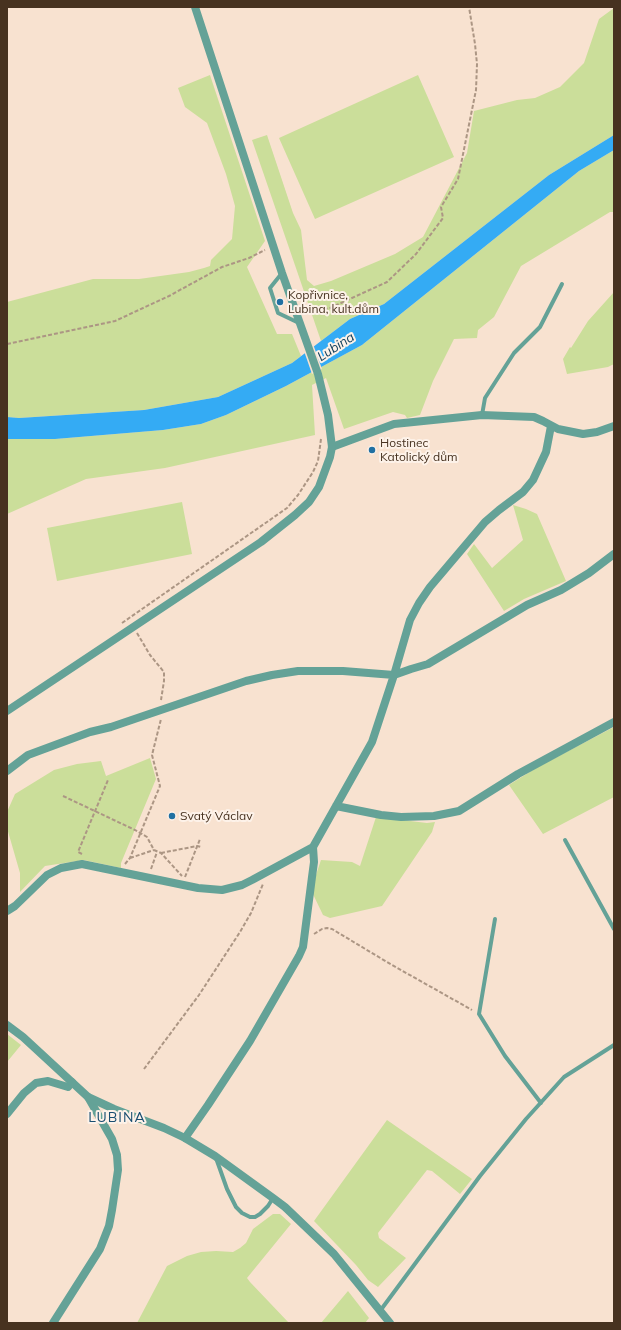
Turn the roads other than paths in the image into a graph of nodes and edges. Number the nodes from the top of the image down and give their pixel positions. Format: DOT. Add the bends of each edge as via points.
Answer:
graph roads {
  1 [pos="195,7"];
  2 [pos="282,273"];
  3 [pos="562,284"];
  4 [pos="299,324"];
  5 [pos="482,415"];
  6 [pos="551,426"];
  7 [pos="614,426"];
  8 [pos="332,447"];
  9 [pos="614,554"];
  10 [pos="394,675"];
  11 [pos="7,711"];
  12 [pos="614,722"];
  13 [pos="7,771"];
  14 [pos="336,806"];
  15 [pos="565,840"];
  16 [pos="313,847"];
  17 [pos="7,911"];
  18 [pos="495,919"];
  19 [pos="614,928"];
  20 [pos="7,1025"];
  21 [pos="614,1045"];
  22 [pos="72,1082"];
  23 [pos="88,1097"];
  24 [pos="541,1103"];
  25 [pos="7,1114"];
  26 [pos="185,1138"];
  27 [pos="215,1156"];
  28 [pos="273,1198"];
  29 [pos="380,1312"];
  30 [pos="53,1323"];
  31 [pos="390,1323"];
  1 -- 2 [label="street"];
  2 -- 4 [label="street"];
  2 -- 4 [label="lane" via="270,288 278,313"];
  3 -- 5 [label="lane" via="540,327 514,353 485,398"];
  4 -- 8 [label="street" via="318,374 328,415"];
  5 -- 6 [label="street" via="534,417"];
  5 -- 8 [label="street" via="394,424"];
  6 -- 7 [label="street" via="583,434"];
  6 -- 10 [label="street" via="546,452 533,480 523,492 485,522 419,603 410,620"];
  8 -- 11 [label="street" via="319,487 309,502 295,515 260,542"];
  9 -- 10 [label="street" via="561,590 528,605 428,664"];
  10 -- 13 [label="street" via="298,671 259,678 59,743 28,755"];
  10 -- 14 [label="street" via="372,742"];
  12 -- 14 [label="street" via="518,774 459,810 434,816 402,817"];
  14 -- 16 [label="street"];
  15 -- 19 [label="lane"];
  16 -- 17 [label="street" via="242,885 222,890 208,890 90,865 60,868 47,875"];
  16 -- 26 [label="street" via="314,862 299,956 250,1041"];
  18 -- 24 [label="lane" via="479,1014 505,1056"];
  20 -- 22 [label="street"];
  21 -- 24 [label="lane" via="564,1077"];
  22 -- 23 [label="street"];
  22 -- 25 [label="street" via="68,1087 48,1081 36,1082"];
  23 -- 26 [label="street"];
  23 -- 30 [label="street" via="112,1139 117,1155 118,1170 112,1210 100,1249"];
  24 -- 29 [label="lane" via="480,1176"];
  26 -- 27 [label="street"];
  27 -- 28 [label="street"];
  27 -- 28 [label="lane" via="227,1189 242,1213 255,1217"];
  28 -- 29 [label="street" via="334,1254"];
  29 -- 31 [label="street"];
}
